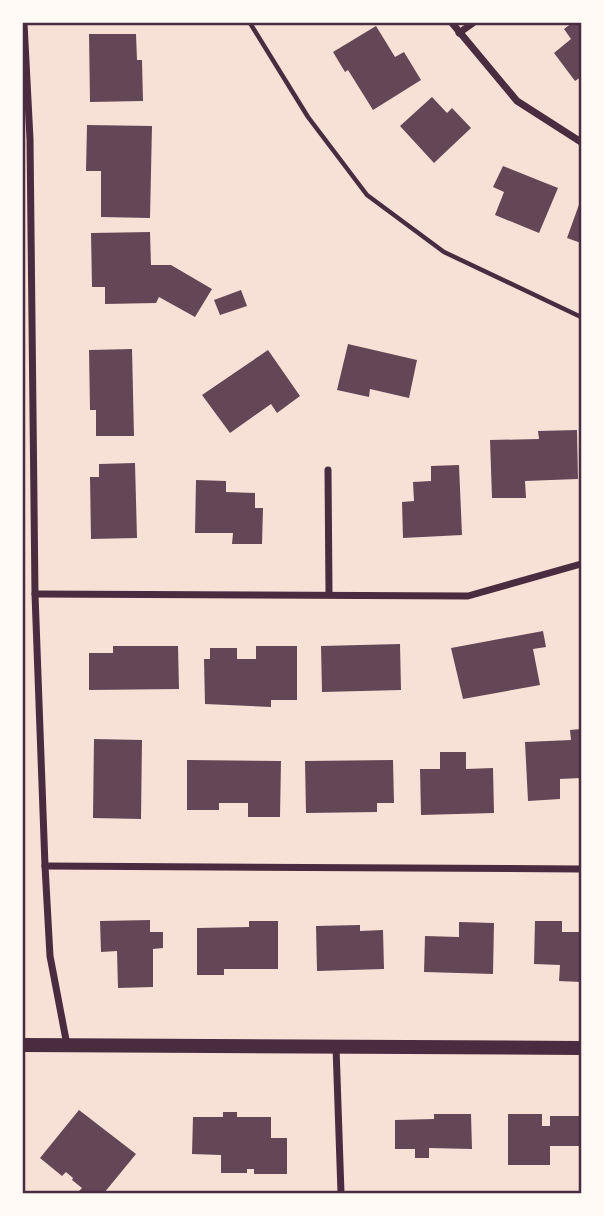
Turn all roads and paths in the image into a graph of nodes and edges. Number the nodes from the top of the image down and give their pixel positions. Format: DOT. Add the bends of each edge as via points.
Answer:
graph roads {
  1 [pos="24,23"];
  2 [pos="250,23"];
  3 [pos="452,23"];
  4 [pos="473,23"];
  5 [pos="459,33"];
  6 [pos="581,142"];
  7 [pos="581,317"];
  8 [pos="328,470"];
  9 [pos="581,564"];
  10 [pos="329,593"];
  11 [pos="35,594"];
  12 [pos="45,866"];
  13 [pos="581,869"];
  14 [pos="23,1045"];
  15 [pos="67,1045"];
  16 [pos="336,1047"];
  17 [pos="581,1048"];
  18 [pos="341,1193"];
  1 -- 11 [label="street" via="30,139"];
  2 -- 7 [label="path" via="308,117 367,195 444,252"];
  3 -- 5 [label="street"];
  4 -- 5 [label="street"];
  5 -- 6 [label="street" via="517,100"];
  8 -- 10 [label="street"];
  9 -- 10 [label="street" via="468,596"];
  10 -- 11 [label="street"];
  11 -- 12 [label="street"];
  12 -- 13 [label="street"];
  12 -- 15 [label="street" via="50,956"];
  14 -- 15 [label="main road"];
  15 -- 16 [label="main road"];
  16 -- 17 [label="main road"];
  16 -- 18 [label="street"];
}
